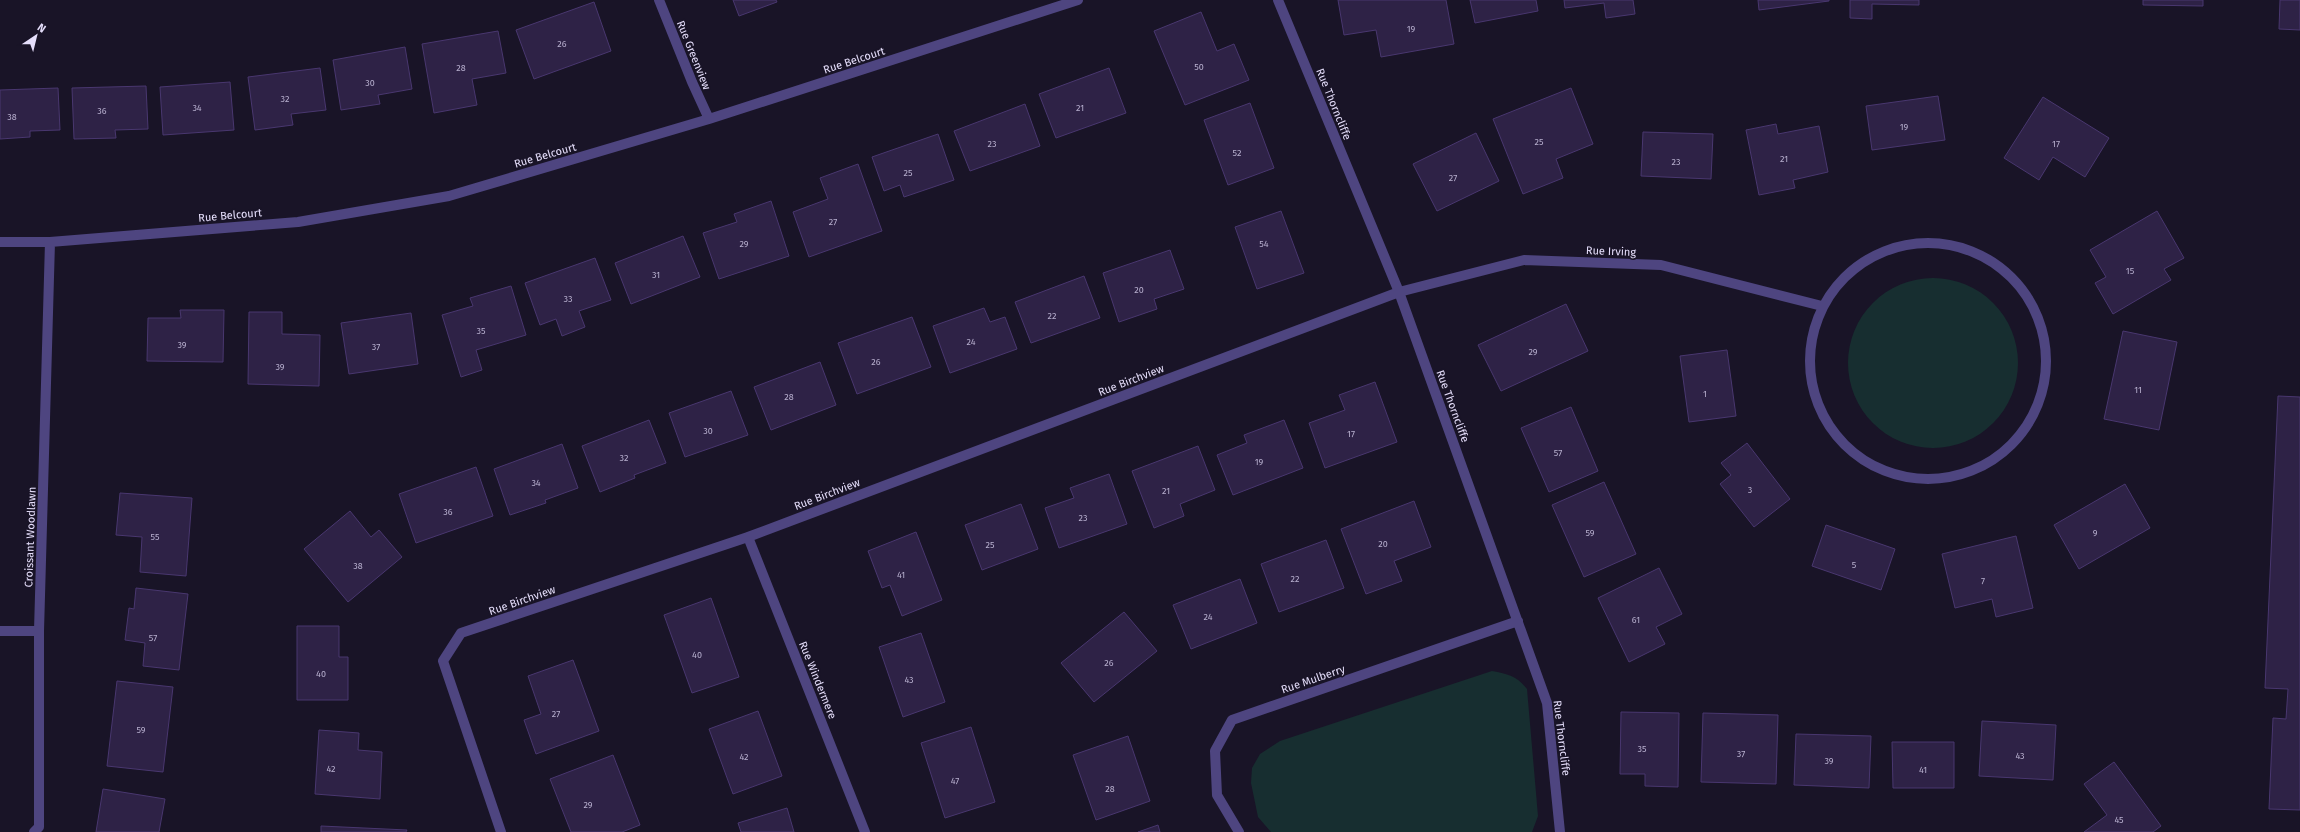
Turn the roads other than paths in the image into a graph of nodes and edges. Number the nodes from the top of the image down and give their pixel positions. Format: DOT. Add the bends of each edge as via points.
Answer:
graph roads {
  1 [pos="659,0"];
  2 [pos="1078,0"];
  3 [pos="1278,0"];
  4 [pos="709,119"];
  5 [pos="0,242"];
  6 [pos="50,242"];
  7 [pos="1399,292"];
  8 [pos="1822,306"];
  9 [pos="748,537"];
  10 [pos="1518,621"];
  11 [pos="0,631"];
  12 [pos="40,631"];
  13 [pos="34,832"];
  14 [pos="501,832"];
  15 [pos="865,832"];
  16 [pos="1239,832"];
  17 [pos="1560,832"];
  1 -- 4 [label="street, Rue Greenview"];
  2 -- 4 [label="street, Rue Belcourt"];
  3 -- 7 [label="street, Rue Thorncliffe"];
  4 -- 6 [label="street, Rue Belcourt" via="449,196 298,222"];
  5 -- 6 [label="street, Rue Belcourt"];
  6 -- 12 [label="street, Croissant Woodlawn"];
  7 -- 8 [label="street, Rue Irving" via="1524,260 1660,265"];
  7 -- 9 [label="street, Rue Birchview"];
  7 -- 10 [label="street, Rue Thorncliffe"];
  8 -- 8 [label="street" via="1844,276 1875,254 1911,243 1948,244 1984,256 2014,279 2036,310 2046,346 2045,384 2032,420 2006,451 1972,472 1931,480 1890,474 1855,454 1827,424 1812,386 1810,346"];
  9 -- 14 [label="street, Rue Birchview" via="461,633 443,661"];
  9 -- 15 [label="street, Rue Windermere"];
  10 -- 16 [label="street, Rue Mulberry" via="1232,720 1215,751 1217,795"];
  10 -- 17 [label="street, Rue Thorncliffe" via="1547,703"];
  11 -- 12 [label="street"];
  12 -- 13 [label="street, Croissant Woodlawn" via="39,826"];
}
